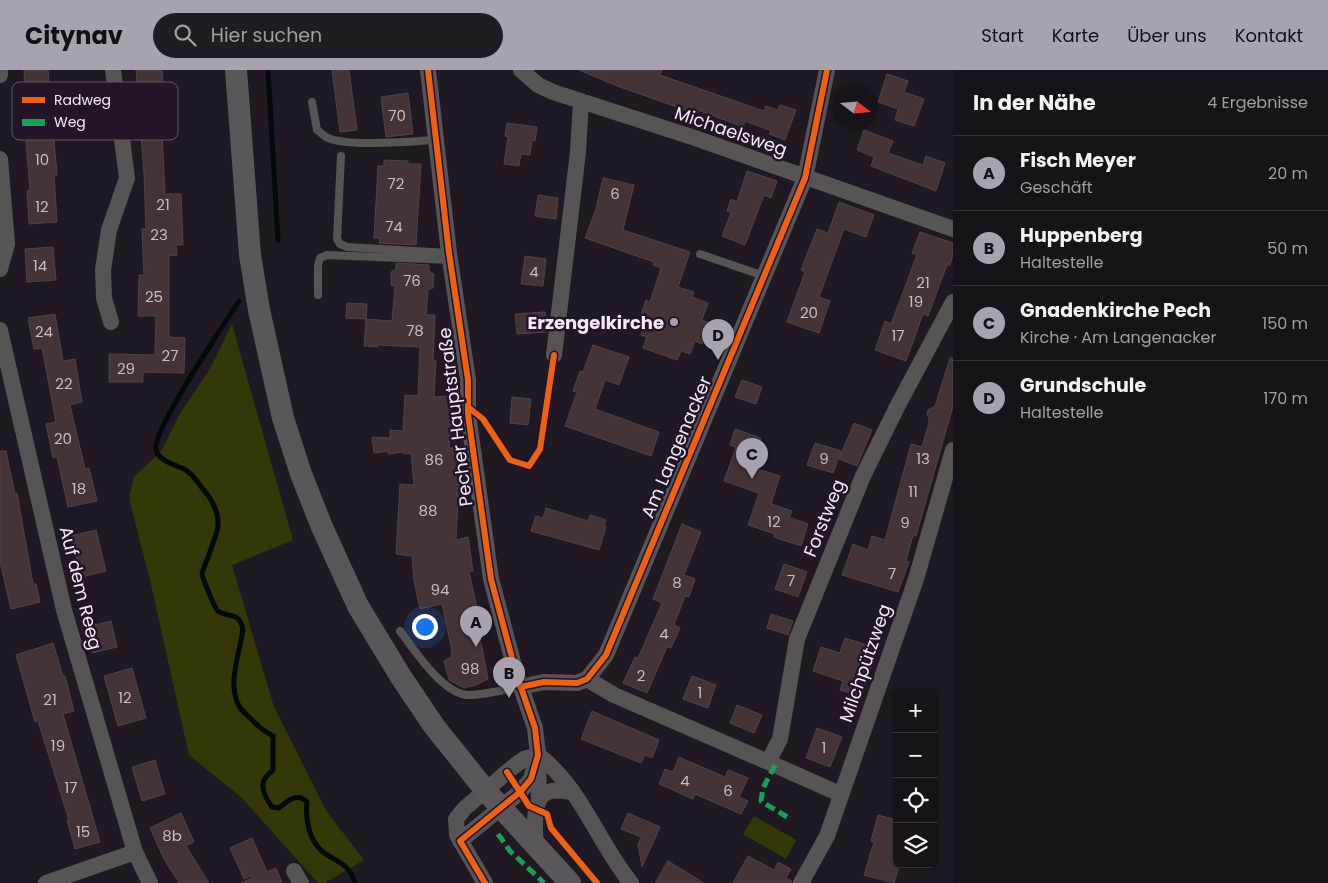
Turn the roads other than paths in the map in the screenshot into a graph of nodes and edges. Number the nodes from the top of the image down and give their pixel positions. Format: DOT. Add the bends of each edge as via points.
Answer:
graph roads {
  1 [pos="0,70"];
  2 [pos="236,70"];
  3 [pos="428,70"];
  4 [pos="521,70"];
  5 [pos="827,70"];
  6 [pos="0,75"];
  7 [pos="581,101"];
  8 [pos="312,102"];
  9 [pos="122,140"];
  10 [pos="436,140"];
  11 [pos="341,156"];
  12 [pos="0,159"];
  13 [pos="805,178"];
  14 [pos="953,229"];
  15 [pos="700,254"];
  16 [pos="450,256"];
  17 [pos="0,269"];
  18 [pos="764,276"];
  19 [pos="318,295"];
  20 [pos="953,302"];
  21 [pos="111,322"];
  22 [pos="0,330"];
  23 [pos="554,356"];
  24 [pos="953,450"];
  25 [pos="400,632"];
  26 [pos="587,679"];
  27 [pos="520,687"];
  28 [pos="538,754"];
  29 [pos="768,762"];
  30 [pos="486,791"];
  31 [pos="572,792"];
  32 [pos="840,794"];
  33 [pos="539,799"];
  34 [pos="500,807"];
  35 [pos="460,840"];
  36 [pos="536,848"];
  37 [pos="135,852"];
  38 [pos="46,883"];
  39 [pos="150,883"];
  40 [pos="485,883"];
  41 [pos="570,883"];
  42 [pos="631,883"];
  43 [pos="800,883"];
  1 -- 6 [label="street"];
  2 -- 30 [label="main road" via="250,255 269,360 301,474 358,606 434,726"];
  3 -- 10 [label="street, Pecher Hauptstraße"];
  4 -- 7 [label="street, Michaelsweg" via="538,85"];
  5 -- 13 [label="street, Am Langenacker"];
  7 -- 13 [label="street, Michaelsweg"];
  7 -- 23 [label="street"];
  8 -- 10 [label="lane" via="317,130 327,138 370,143"];
  9 -- 21 [label="street" via="127,178 109,230 103,270 104,298"];
  10 -- 16 [label="street, Pecher Hauptstraße"];
  11 -- 16 [label="lane" via="337,239 340,244"];
  12 -- 17 [label="street" via="7,244"];
  13 -- 14 [label="street, Michaelsweg"];
  13 -- 18 [label="street, Am Langenacker"];
  15 -- 18 [label="lane"];
  16 -- 19 [label="lane" via="327,255 320,258 318,265"];
  16 -- 27 [label="street, Pecher Hauptstraße" via="468,380 468,414 492,579"];
  18 -- 26 [label="street, Am Langenacker" via="606,655"];
  20 -- 29 [label="street, Forstweg" via="863,476 797,639 780,738"];
  22 -- 37 [label="street, Auf dem Reeg" via="64,610"];
  24 -- 32 [label="street, Milchpützweg" via="916,579"];
  25 -- 27 [label="lane" via="440,680 455,691 466,695"];
  26 -- 27 [label="street" via="577,683 544,682"];
  26 -- 29 [label="street" via="614,695"];
  27 -- 28 [label="street, Pecher Hauptstraße" via="535,728"];
  28 -- 30 [label="street" via="524,759"];
  28 -- 31 [label="street"];
  28 -- 33 [label="street, Pecher Hauptstraße"];
  28 -- 34 [label="street, Pecher Hauptstraße" via="531,780"];
  29 -- 32 [label="street"];
  30 -- 34 [label="main road"];
  30 -- 35 [label="street" via="456,819"];
  31 -- 33 [label="street" via="555,790 546,792"];
  31 -- 42 [label="street"];
  32 -- 43 [label="street, Milchpützweg" via="827,836"];
  33 -- 36 [label="street, Pecher Hauptstraße" via="534,830"];
  34 -- 35 [label="street, Pecher Hauptstraße"];
  34 -- 36 [label="main road"];
  35 -- 40 [label="street"];
  36 -- 41 [label="main road"];
  37 -- 38 [label="street"];
  37 -- 39 [label="street, Auf dem Reeg"];
}
